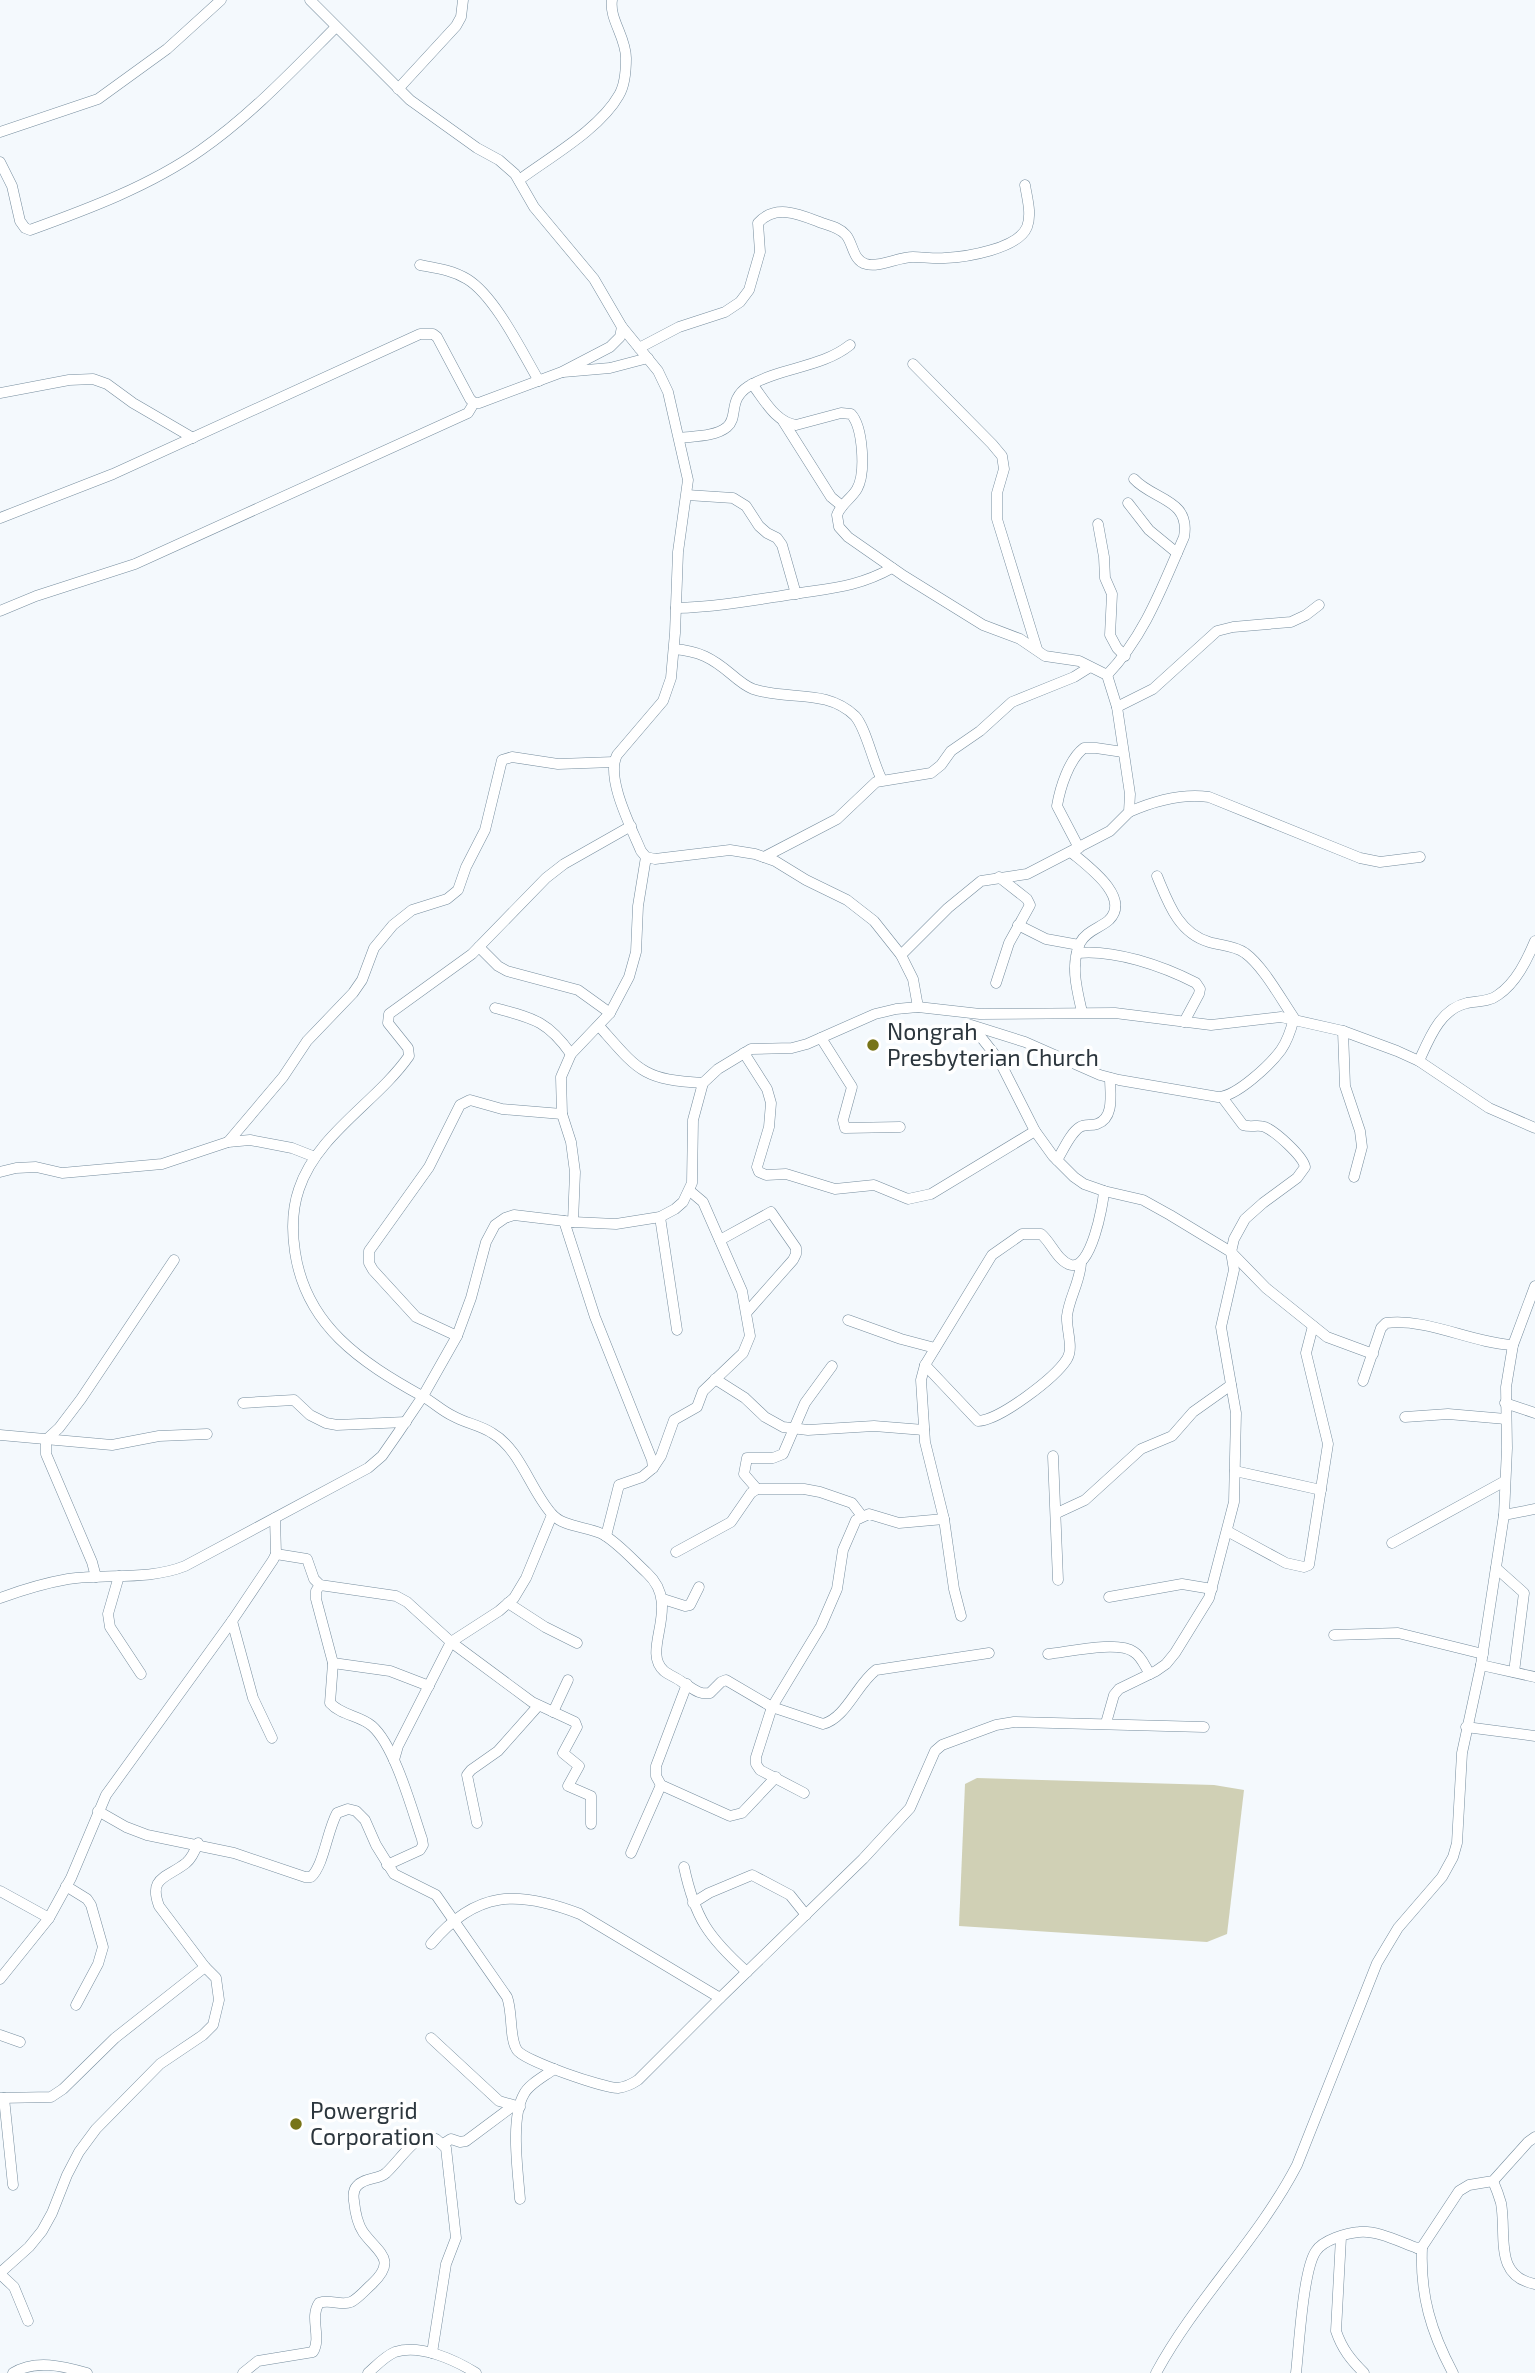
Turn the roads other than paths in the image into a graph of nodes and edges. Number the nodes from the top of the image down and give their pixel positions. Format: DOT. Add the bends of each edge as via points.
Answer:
graph roads {
  1 [pos="221,0"];
  2 [pos="310,0"];
  3 [pos="463,0"];
  4 [pos="612,0"];
  5 [pos="336,27"];
  6 [pos="398,89"];
  7 [pos="0,132"];
  8 [pos="0,162"];
  9 [pos="519,180"];
  10 [pos="1025,185"];
  11 [pos="420,265"];
  12 [pos="622,327"];
  13 [pos="850,345"];
  14 [pos="639,348"];
  15 [pos="648,358"];
  16 [pos="913,364"];
  17 [pos="562,372"];
  18 [pos="539,381"];
  19 [pos="752,384"];
  20 [pos="0,393"];
  21 [pos="474,403"];
  22 [pos="783,421"];
  23 [pos="193,438"];
  24 [pos="679,438"];
  25 [pos="1134,479"];
  26 [pos="687,495"];
  27 [pos="1128,503"];
  28 [pos="842,506"];
  29 [pos="0,518"];
  30 [pos="1098,524"];
  31 [pos="1177,553"];
  32 [pos="892,568"];
  33 [pos="796,594"];
  34 [pos="1318,605"];
  35 [pos="676,608"];
  36 [pos="0,611"];
  37 [pos="674,649"];
  38 [pos="1037,650"];
  39 [pos="1125,656"];
  40 [pos="1090,667"];
  41 [pos="1107,675"];
  42 [pos="1117,706"];
  43 [pos="1122,752"];
  44 [pos="614,762"];
  45 [pos="883,780"];
  46 [pos="1129,812"];
  47 [pos="631,826"];
  48 [pos="1075,850"];
  49 [pos="646,856"];
  50 [pos="764,857"];
  51 [pos="1420,857"];
  52 [pos="1157,876"];
  53 [pos="999,877"];
  54 [pos="1018,925"];
  55 [pos="1535,940"];
  56 [pos="479,947"];
  57 [pos="1078,949"];
  58 [pos="901,955"];
  59 [pos="996,983"];
  60 [pos="918,1007"];
  61 [pos="495,1008"];
  62 [pos="1082,1012"];
  63 [pos="610,1013"];
  64 [pos="956,1013"];
  65 [pos="1294,1018"];
  66 [pos="1184,1022"];
  67 [pos="971,1025"];
  68 [pos="599,1026"];
  69 [pos="1343,1031"];
  70 [pos="821,1038"];
  71 [pos="744,1053"];
  72 [pos="571,1054"];
  73 [pos="1419,1061"];
  74 [pos="1110,1078"];
  75 [pos="703,1083"];
  76 [pos="1222,1097"];
  77 [pos="562,1114"];
  78 [pos="900,1126"];
  79 [pos="1535,1128"];
  80 [pos="1035,1131"];
  81 [pos="228,1142"];
  82 [pos="315,1157"];
  83 [pos="1058,1160"];
  84 [pos="0,1172"];
  85 [pos="1354,1177"];
  86 [pos="690,1191"];
  87 [pos="1104,1191"];
  88 [pos="660,1217"];
  89 [pos="568,1222"];
  90 [pos="720,1240"];
  91 [pos="1231,1252"];
  92 [pos="174,1260"];
  93 [pos="1081,1263"];
  94 [pos="1535,1286"];
  95 [pos="747,1312"];
  96 [pos="848,1320"];
  97 [pos="1313,1326"];
  98 [pos="677,1330"];
  99 [pos="457,1336"];
  100 [pos="1513,1345"];
  101 [pos="935,1348"];
  102 [pos="1373,1354"];
  103 [pos="925,1365"];
  104 [pos="832,1366"];
  105 [pos="715,1379"];
  106 [pos="1363,1381"];
  107 [pos="1231,1385"];
  108 [pos="423,1396"];
  109 [pos="243,1403"];
  110 [pos="1505,1403"];
  111 [pos="1535,1413"];
  112 [pos="1405,1417"];
  113 [pos="1506,1419"];
  114 [pos="405,1422"];
  115 [pos="794,1429"];
  116 [pos="924,1430"];
  117 [pos="207,1434"];
  118 [pos="0,1436"];
  119 [pos="46,1440"];
  120 [pos="1053,1456"];
  121 [pos="653,1468"];
  122 [pos="1235,1471"];
  123 [pos="1506,1481"];
  124 [pos="757,1489"];
  125 [pos="1321,1490"];
  126 [pos="1535,1509"];
  127 [pos="1057,1513"];
  128 [pos="1504,1514"];
  129 [pos="552,1515"];
  130 [pos="862,1516"];
  131 [pos="275,1518"];
  132 [pos="944,1519"];
  133 [pos="1227,1531"];
  134 [pos="606,1536"];
  135 [pos="1392,1543"];
  136 [pos="676,1552"];
  137 [pos="276,1554"];
  138 [pos="1496,1569"];
  139 [pos="118,1576"];
  140 [pos="96,1577"];
  141 [pos="1058,1580"];
  142 [pos="320,1585"];
  143 [pos="699,1587"];
  144 [pos="1212,1589"];
  145 [pos="1109,1597"];
  146 [pos="0,1598"];
  147 [pos="663,1599"];
  148 [pos="508,1604"];
  149 [pos="961,1616"];
  150 [pos="232,1621"];
  151 [pos="1334,1635"];
  152 [pos="451,1642"];
  153 [pos="577,1643"];
  154 [pos="989,1653"];
  155 [pos="1048,1654"];
  156 [pos="1482,1659"];
  157 [pos="333,1663"];
  158 [pos="1514,1672"];
  159 [pos="141,1674"];
  160 [pos="1150,1674"];
  161 [pos="1535,1677"];
  162 [pos="568,1680"];
  163 [pos="687,1684"];
  164 [pos="429,1686"];
  165 [pos="538,1706"];
  166 [pos="772,1707"];
  167 [pos="552,1712"];
  168 [pos="1106,1723"];
  169 [pos="1204,1727"];
  170 [pos="1466,1727"];
  171 [pos="1535,1736"];
  172 [pos="272,1738"];
  173 [pos="394,1760"];
  174 [pos="776,1777"];
  175 [pos="661,1785"];
  176 [pos="804,1793"];
  177 [pos="98,1811"];
  178 [pos="477,1823"];
  179 [pos="591,1824"];
  180 [pos="198,1843"];
  181 [pos="631,1853"];
  182 [pos="387,1864"];
  183 [pos="684,1867"];
  184 [pos="66,1886"];
  185 [pos="0,1891"];
  186 [pos="693,1903"];
  187 [pos="806,1915"];
  188 [pos="49,1919"];
  189 [pos="453,1921"];
  190 [pos="431,1944"];
  191 [pos="205,1968"];
  192 [pos="747,1972"];
  193 [pos="0,1979"];
  194 [pos="720,1998"];
  195 [pos="76,2005"];
  196 [pos="0,2035"];
  197 [pos="431,2038"];
  198 [pos="20,2042"];
  199 [pos="554,2069"];
  200 [pos="2,2098"];
  201 [pos="516,2106"];
  202 [pos="1535,2137"];
  203 [pos="443,2144"];
  204 [pos="1493,2181"];
  205 [pos="13,2185"];
  206 [pos="520,2199"];
  207 [pos="1340,2237"];
  208 [pos="1417,2248"];
  209 [pos="0,2274"];
  210 [pos="1535,2284"];
  211 [pos="28,2321"];
  212 [pos="432,2353"];
  213 [pos="13,2373"];
  214 [pos="87,2373"];
  215 [pos="243,2373"];
  216 [pos="368,2373"];
  217 [pos="476,2373"];
  218 [pos="1156,2373"];
  219 [pos="1296,2373"];
  220 [pos="1364,2373"];
  221 [pos="1453,2373"];
  1 -- 7 [label="street" via="167,49 98,99"];
  2 -- 5 [label="street"];
  3 -- 6 [label="street" via="456,26"];
  4 -- 9 [label="street" via="626,57 620,94 586,131"];
  5 -- 6 [label="street"];
  5 -- 8 [label="street" via="284,81 200,150 131,189 64,217 30,230 24,228"];
  6 -- 9 [label="street" via="509,168"];
  9 -- 12 [label="street" via="534,207 606,296"];
  10 -- 14 [label="street" via="1027,229 993,249 955,257 862,264 840,229 793,213 768,215 758,223 760,252 749,290 740,302"];
  11 -- 18 [label="street" via="456,274 482,293"];
  12 -- 14 [label="street"];
  12 -- 17 [label="street" via="610,347"];
  13 -- 19 [label="street" via="836,356"];
  14 -- 15 [label="street"];
  15 -- 17 [label="street" via="610,369"];
  15 -- 24 [label="street" via="668,393"];
  16 -- 38 [label="street" via="1002,456 997,519"];
  17 -- 18 [label="street"];
  18 -- 21 [label="street"];
  19 -- 22 [label="street"];
  19 -- 24 [label="street" via="736,399 726,428"];
  20 -- 23 [label="street" via="93,379"];
  21 -- 23 [label="street" via="442,342 425,333"];
  21 -- 36 [label="street" via="468,413 135,564"];
  22 -- 28 [label="street" via="831,497"];
  22 -- 28 [label="street" via="796,425 841,413 855,418 861,440 859,485"];
  23 -- 29 [label="street"];
  24 -- 26 [label="street"];
  25 -- 31 [label="street" via="1179,511 1185,528"];
  26 -- 33 [label="street" via="733,498 746,506 759,526 782,545"];
  26 -- 35 [label="street" via="678,542"];
  27 -- 31 [label="street" via="1149,530"];
  28 -- 32 [label="street" via="837,515 839,527"];
  30 -- 39 [label="street" via="1105,578 1112,594 1110,635"];
  31 -- 39 [label="street" via="1146,623"];
  32 -- 33 [label="street" via="860,583"];
  32 -- 38 [label="street" via="970,618"];
  33 -- 35 [label="street"];
  34 -- 42 [label="street" via="1291,622 1217,631 1153,689"];
  35 -- 37 [label="street"];
  37 -- 44 [label="street" via="667,694"];
  37 -- 45 [label="street" via="703,654 757,690 824,698 841,706 860,723"];
  38 -- 40 [label="street"];
  39 -- 41 [label="street"];
  40 -- 41 [label="street"];
  40 -- 45 [label="street" via="1012,702 931,773"];
  41 -- 42 [label="street"];
  42 -- 43 [label="street"];
  43 -- 46 [label="street"];
  43 -- 48 [label="street" via="1084,748 1064,781 1057,806"];
  44 -- 47 [label="street" via="616,786"];
  44 -- 81 [label="street" via="502,760 485,830 458,890 447,899 412,910 393,925 374,948 353,993 307,1041"];
  45 -- 50 [label="street" via="871,785 837,819"];
  46 -- 48 [label="street" via="1110,831"];
  46 -- 51 [label="street" via="1161,800 1209,797 1360,859 1380,862"];
  47 -- 49 [label="street"];
  47 -- 56 [label="street" via="546,878"];
  48 -- 53 [label="street" via="1027,874"];
  48 -- 57 [label="street" via="1110,887 1113,900 1113,914 1087,934"];
  49 -- 50 [label="street" via="664,859 730,850"];
  49 -- 63 [label="street" via="634,963"];
  50 -- 58 [label="street" via="857,906"];
  52 -- 65 [label="street" via="1172,912 1188,930 1253,959"];
  53 -- 54 [label="street" via="1029,901"];
  53 -- 58 [label="street" via="975,885"];
  54 -- 57 [label="street"];
  54 -- 59 [label="street"];
  55 -- 73 [label="street" via="1505,989 1493,998 1452,1011 1431,1034"];
  56 -- 63 [label="street" via="507,971 578,990"];
  56 -- 82 [label="street" via="389,1014 388,1023 409,1056"];
  57 -- 62 [label="street" via="1075,975"];
  57 -- 66 [label="street" via="1115,955 1196,983 1199,994"];
  58 -- 60 [label="street" via="913,979"];
  60 -- 64 [label="street"];
  60 -- 70 [label="street" via="884,1011"];
  61 -- 72 [label="street" via="549,1027"];
  62 -- 64 [label="street"];
  62 -- 66 [label="street"];
  63 -- 68 [label="street"];
  64 -- 67 [label="street"];
  65 -- 66 [label="street" via="1211,1025"];
  65 -- 69 [label="street"];
  65 -- 76 [label="street" via="1273,1059"];
  67 -- 74 [label="street"];
  67 -- 80 [label="street" via="999,1060"];
  68 -- 72 [label="street"];
  68 -- 75 [label="street" via="646,1074 674,1082"];
  69 -- 73 [label="street"];
  69 -- 85 [label="street" via="1345,1086 1362,1147"];
  70 -- 71 [label="street" via="792,1048 762,1047"];
  70 -- 78 [label="street" via="852,1087 842,1120 845,1128"];
  71 -- 75 [label="street"];
  71 -- 80 [label="street" via="770,1096 772,1113 757,1167 766,1175 786,1174 835,1189 874,1185 897,1196 917,1198"];
  72 -- 77 [label="street" via="561,1077"];
  73 -- 79 [label="street" via="1489,1108"];
  74 -- 76 [label="street"];
  74 -- 83 [label="street" via="1110,1107 1105,1119 1076,1130"];
  75 -- 86 [label="street" via="693,1120"];
  76 -- 91 [label="street" via="1243,1125 1265,1127 1304,1163 1297,1178 1245,1219"];
  77 -- 89 [label="street" via="575,1172"];
  77 -- 99 [label="street" via="465,1101 429,1167 369,1251 373,1270 405,1306 424,1322"];
  80 -- 83 [label="street"];
  81 -- 82 [label="street" via="264,1141"];
  81 -- 84 [label="street" via="162,1164 62,1173 36,1167"];
  82 -- 108 [label="street" via="299,1189 293,1219 304,1292 315,1311 355,1354"];
  83 -- 87 [label="street" via="1084,1184"];
  86 -- 88 [label="street" via="683,1202"];
  86 -- 90 [label="street" via="702,1202"];
  87 -- 91 [label="street" via="1143,1200"];
  87 -- 93 [label="street" via="1090,1249"];
  88 -- 89 [label="street" via="616,1224"];
  88 -- 98 [label="street"];
  89 -- 99 [label="street" via="514,1215 495,1225"];
  89 -- 121 [label="street" via="595,1317"];
  90 -- 95 [label="street"];
  90 -- 95 [label="street" via="771,1212 796,1248 793,1260"];
  91 -- 97 [label="street"];
  91 -- 107 [label="street" via="1234,1270 1221,1327"];
  92 -- 119 [label="street" via="81,1399"];
  93 -- 101 [label="street" via="1067,1264 1041,1234 1022,1234 992,1255"];
  93 -- 103 [label="street" via="1067,1316 1067,1360 1013,1406 978,1421"];
  94 -- 100 [label="street"];
  95 -- 105 [label="street" via="750,1336 746,1348"];
  96 -- 101 [label="street"];
  97 -- 102 [label="street" via="1336,1342"];
  97 -- 125 [label="street" via="1306,1353 1328,1444"];
  99 -- 108 [label="street"];
  100 -- 102 [label="street" via="1392,1322 1381,1328"];
  100 -- 110 [label="street"];
  101 -- 103 [label="street"];
  102 -- 106 [label="street"];
  103 -- 116 [label="street" via="920,1394"];
  104 -- 115 [label="street" via="805,1403"];
  105 -- 115 [label="street" via="775,1424"];
  105 -- 121 [label="street" via="703,1391 697,1407 674,1420"];
  107 -- 122 [label="street" via="1236,1413"];
  107 -- 127 [label="street" via="1193,1412 1172,1436 1141,1449 1084,1500"];
  108 -- 114 [label="street"];
  108 -- 129 [label="street" via="498,1438"];
  109 -- 114 [label="street" via="294,1400 317,1420 337,1425"];
  110 -- 111 [label="street"];
  110 -- 113 [label="street"];
  112 -- 113 [label="street" via="1448,1414"];
  113 -- 123 [label="street"];
  114 -- 131 [label="street" via="368,1468"];
  115 -- 116 [label="street" via="874,1426"];
  115 -- 124 [label="street" via="783,1454 747,1458 744,1474"];
  116 -- 132 [label="street"];
  117 -- 119 [label="street" via="159,1436 112,1446"];
  118 -- 119 [label="street"];
  119 -- 140 [label="street" via="46,1454"];
  120 -- 127 [label="street"];
  121 -- 134 [label="street" via="619,1485"];
  122 -- 125 [label="street"];
  122 -- 133 [label="street"];
  123 -- 128 [label="street"];
  123 -- 135 [label="street"];
  124 -- 130 [label="street" via="820,1492 852,1503"];
  124 -- 136 [label="street" via="730,1522"];
  125 -- 133 [label="street" via="1309,1565 1286,1563"];
  126 -- 128 [label="street"];
  127 -- 141 [label="street"];
  128 -- 138 [label="street"];
  129 -- 134 [label="street"];
  129 -- 148 [label="street" via="526,1578"];
  130 -- 132 [label="street" via="900,1523"];
  130 -- 166 [label="street" via="844,1550 837,1588 821,1626"];
  131 -- 137 [label="street"];
  131 -- 139 [label="street" via="170,1572"];
  132 -- 149 [label="street"];
  133 -- 144 [label="street"];
  134 -- 147 [label="street" via="652,1578"];
  137 -- 142 [label="street" via="307,1559"];
  137 -- 150 [label="street"];
  138 -- 156 [label="street"];
  138 -- 158 [label="street" via="1524,1593"];
  139 -- 140 [label="street"];
  139 -- 159 [label="street" via="108,1614 110,1627"];
  140 -- 146 [label="street" via="68,1579"];
  142 -- 152 [label="street" via="396,1596"];
  142 -- 157 [label="street" via="316,1599"];
  143 -- 147 [label="street" via="690,1605"];
  144 -- 145 [label="street" via="1182,1584"];
  144 -- 160 [label="street" via="1175,1653"];
  147 -- 163 [label="street" via="656,1654 664,1671"];
  148 -- 152 [label="street"];
  148 -- 153 [label="street"];
  150 -- 172 [label="street" via="253,1698"];
  150 -- 177 [label="street"];
  151 -- 156 [label="street" via="1398,1633"];
  152 -- 164 [label="street"];
  152 -- 165 [label="street"];
  154 -- 166 [label="street" via="876,1670 838,1715 823,1724"];
  155 -- 160 [label="street" via="1127,1648 1140,1657"];
  156 -- 158 [label="street"];
  156 -- 170 [label="street"];
  157 -- 164 [label="street" via="390,1671"];
  157 -- 173 [label="street" via="330,1703 373,1726"];
  158 -- 161 [label="street"];
  160 -- 168 [label="street" via="1119,1689"];
  162 -- 167 [label="street"];
  163 -- 166 [label="street" via="695,1691 710,1693 726,1681"];
  163 -- 175 [label="street" via="656,1766"];
  164 -- 173 [label="street"];
  165 -- 167 [label="street"];
  165 -- 178 [label="street" via="498,1751 467,1775"];
  166 -- 174 [label="street" via="755,1757 760,1770"];
  167 -- 179 [label="street" via="577,1724 563,1753 579,1766 568,1786 591,1796"];
  168 -- 169 [label="street"];
  168 -- 187 [label="street" via="1014,1722 943,1745 930,1758 910,1808"];
  170 -- 171 [label="street"];
  170 -- 218 [label="street" via="1453,1857 1377,1963 1284,2189 1173,2342"];
  173 -- 182 [label="street" via="424,1845"];
  174 -- 175 [label="street" via="736,1816"];
  174 -- 176 [label="street"];
  175 -- 181 [label="street"];
  177 -- 180 [label="street" via="147,1835"];
  177 -- 184 [label="street"];
  180 -- 182 [label="street" via="311,1877 318,1869 333,1819 348,1809 365,1820"];
  180 -- 191 [label="street" via="187,1863 160,1880 155,1895"];
  182 -- 189 [label="street" via="401,1880 436,1895"];
  183 -- 186 [label="street"];
  184 -- 188 [label="street"];
  184 -- 195 [label="street" via="91,1905 103,1947"];
  185 -- 188 [label="street"];
  186 -- 187 [label="street" via="752,1875 790,1895"];
  186 -- 192 [label="street" via="717,1945"];
  187 -- 192 [label="street"];
  188 -- 193 [label="street"];
  189 -- 190 [label="street"];
  189 -- 194 [label="street" via="495,1899 513,1897 562,1907 597,1922"];
  189 -- 199 [label="street" via="507,1997 517,2050"];
  191 -- 200 [label="street" via="115,2038 51,2097"];
  191 -- 209 [label="street" via="218,1985 213,2025 160,2064 96,2129 73,2164 42,2231"];
  192 -- 194 [label="street"];
  194 -- 199 [label="street" via="629,2086 615,2088"];
  196 -- 198 [label="street"];
  197 -- 201 [label="street" via="499,2101"];
  199 -- 201 [label="street" via="526,2090"];
  200 -- 205 [label="street"];
  201 -- 203 [label="street" via="466,2141 451,2138"];
  201 -- 206 [label="street"];
  202 -- 204 [label="street"];
  203 -- 212 [label="street" via="456,2238 446,2264"];
  203 -- 215 [label="street" via="420,2138 383,2176 355,2188 355,2215 381,2251 383,2270 347,2304 319,2303 313,2352 258,2361"];
  204 -- 208 [label="street" via="1459,2191 1427,2244"];
  204 -- 210 [label="street" via="1501,2204 1509,2268 1516,2277"];
  207 -- 208 [label="street" via="1369,2232"];
  207 -- 219 [label="street" via="1325,2242 1314,2253"];
  207 -- 220 [label="street" via="1336,2331 1349,2359"];
  208 -- 221 [label="street" via="1422,2248 1421,2274 1429,2320"];
  209 -- 211 [label="street" via="14,2287"];
  212 -- 216 [label="street" via="395,2353"];
  212 -- 217 [label="street"];
  213 -- 214 [label="street" via="40,2365"];
}
